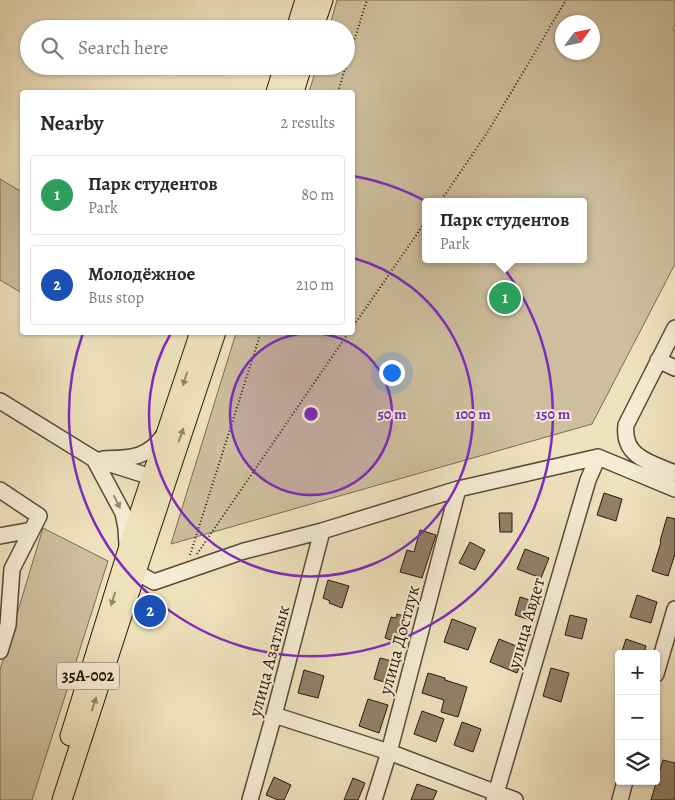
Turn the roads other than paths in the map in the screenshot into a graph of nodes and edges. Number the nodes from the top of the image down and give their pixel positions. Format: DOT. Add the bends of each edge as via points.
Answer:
graph roads {
  1 [pos="305,0"];
  2 [pos="323,0"];
  3 [pos="299,20"];
  4 [pos="317,20"];
  5 [pos="281,75"];
  6 [pos="299,75"];
  7 [pos="277,90"];
  8 [pos="295,90"];
  9 [pos="675,328"];
  10 [pos="199,335"];
  11 [pos="215,335"];
  12 [pos="658,360"];
  13 [pos="675,368"];
  14 [pos="0,401"];
  15 [pos="170,425"];
  16 [pos="598,457"];
  17 [pos="94,459"];
  18 [pos="675,472"];
  19 [pos="159,479"];
  20 [pos="458,489"];
  21 [pos="675,489"];
  22 [pos="0,490"];
  23 [pos="32,530"];
  24 [pos="322,531"];
  25 [pos="0,536"];
  26 [pos="127,552"];
  27 [pos="136,572"];
  28 [pos="675,609"];
  29 [pos="0,651"];
  30 [pos="660,660"];
  31 [pos="274,715"];
  32 [pos="389,752"];
  33 [pos="624,785"];
  34 [pos="495,796"];
  35 [pos="50,800"];
  36 [pos="62,800"];
  37 [pos="250,800"];
  38 [pos="374,800"];
  39 [pos="515,800"];
  40 [pos="620,800"];
  1 -- 3 [label="main road"];
  2 -- 4 [label="main road"];
  5 -- 7 [label="main road"];
  6 -- 8 [label="main road"];
  9 -- 12 [label="street"];
  10 -- 15 [label="main road, 35А-002, one-way"];
  19 -- 11 [label="main road, 35А-002, one-way"];
  12 -- 13 [label="street"];
  12 -- 18 [label="street" via="626,425 627,439 642,459"];
  14 -- 17 [label="street"];
  15 -- 17 [label="street" via="157,444 142,455"];
  15 -- 19 [label="main road, 35А-002"];
  16 -- 20 [label="street"];
  16 -- 21 [label="street"];
  16 -- 34 [label="street, улица Авдет" via="585,490"];
  17 -- 19 [label="street"];
  17 -- 26 [label="street, one-way" via="123,513"];
  19 -- 26 [label="main road, 35А-002"];
  19 -- 27 [label="main road, 35А-002"];
  20 -- 24 [label="street"];
  20 -- 32 [label="street, улица Достлук"];
  22 -- 23 [label="street" via="39,516"];
  23 -- 25 [label="street"];
  23 -- 29 [label="street" via="12,569 8,626"];
  24 -- 27 [label="street" via="244,551 154,582"];
  24 -- 31 [label="street, улица Азатлык"];
  26 -- 35 [label="main road, 35А-002, one-way"];
  36 -- 27 [label="main road, 35А-002, one-way"];
  28 -- 30 [label="street"];
  31 -- 32 [label="street"];
  31 -- 37 [label="street, улица Азатлык"];
  32 -- 34 [label="street"];
  32 -- 38 [label="street, улица Достлук"];
  33 -- 40 [label="street"];
  34 -- 39 [label="street"];
}
